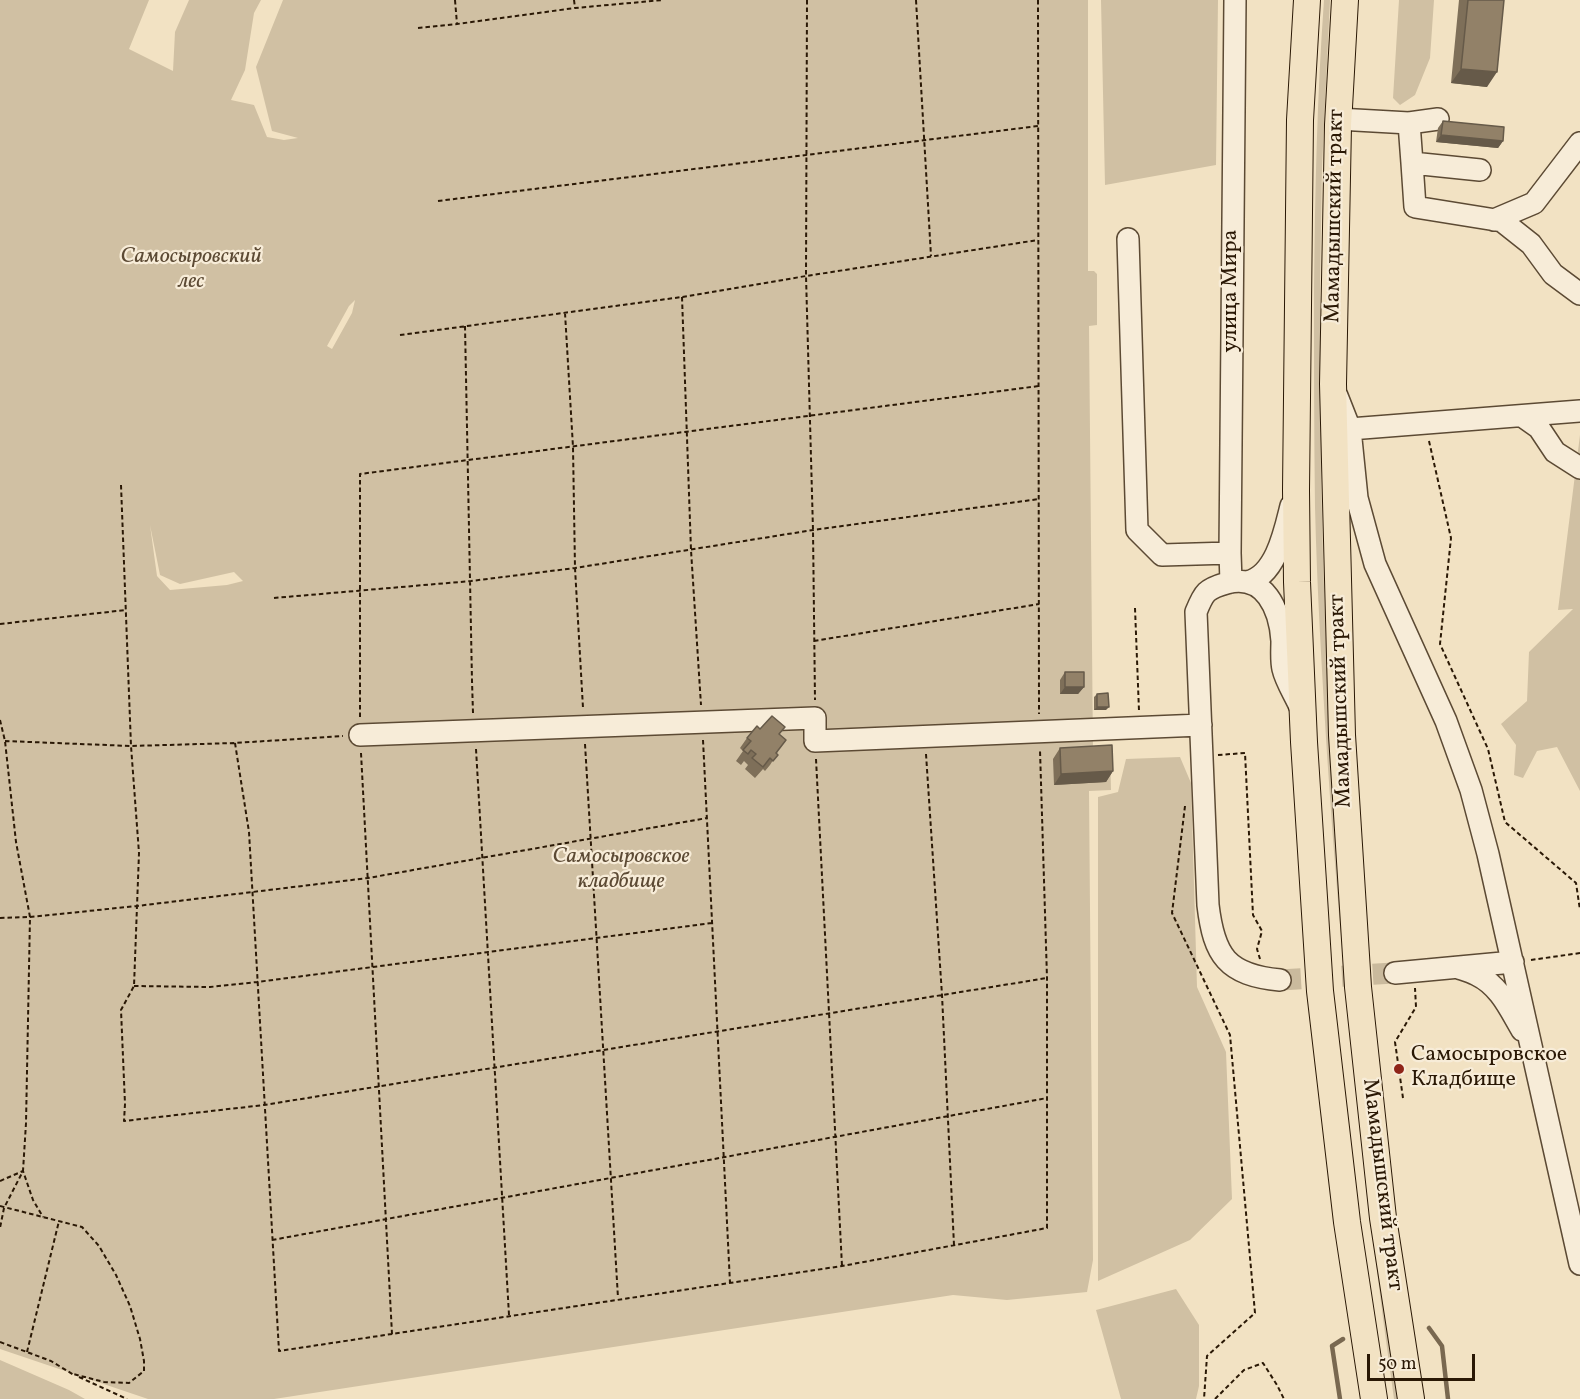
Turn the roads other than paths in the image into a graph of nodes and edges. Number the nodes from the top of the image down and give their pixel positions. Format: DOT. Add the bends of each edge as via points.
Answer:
graph roads {
  1 [pos="1235,0"];
  2 [pos="1307,0"];
  3 [pos="1345,0"];
  4 [pos="1338,119"];
  5 [pos="1438,119"];
  6 [pos="1409,123"];
  7 [pos="1580,143"];
  8 [pos="1413,163"];
  9 [pos="1480,170"];
  10 [pos="1494,220"];
  11 [pos="1128,240"];
  12 [pos="1580,294"];
  13 [pos="1333,384"];
  14 [pos="1580,411"];
  15 [pos="1522,416"];
  16 [pos="1350,429"];
  17 [pos="1580,468"];
  18 [pos="1296,490"];
  19 [pos="1230,553"];
  20 [pos="1239,582"];
  21 [pos="1303,715"];
  22 [pos="1202,725"];
  23 [pos="360,735"];
  24 [pos="1513,963"];
  25 [pos="1459,968"];
  26 [pos="1395,974"];
  27 [pos="1280,980"];
  28 [pos="1532,1047"];
  29 [pos="1580,1264"];
  30 [pos="1374,1399"];
  31 [pos="1412,1399"];
  1 -- 19 [label="street, улица Мира"];
  2 -- 18 [label="main road, Мамадышский тракт" via="1300,120"];
  3 -- 4 [label="main road, Мамадышский тракт"];
  4 -- 6 [label="street"];
  4 -- 13 [label="main road, Мамадышский тракт"];
  5 -- 6 [label="street"];
  6 -- 8 [label="street"];
  7 -- 10 [label="street" via="1534,203"];
  8 -- 9 [label="street"];
  8 -- 10 [label="street" via="1415,207"];
  10 -- 12 [label="street" via="1531,244 1553,274"];
  11 -- 19 [label="street" via="1137,530 1162,555"];
  13 -- 16 [label="street"];
  13 -- 31 [label="main road, Мамадышский тракт" via="1342,735 1358,987 1383,1218"];
  14 -- 15 [label="street"];
  15 -- 16 [label="street"];
  15 -- 17 [label="street" via="1539,428 1555,452"];
  16 -- 24 [label="street" via="1357,498 1376,564 1446,721 1471,790"];
  18 -- 20 [label="street" via="1272,563 1253,581"];
  18 -- 21 [label="main road, Мамадышский тракт"];
  19 -- 20 [label="street, улица Мира"];
  20 -- 21 [label="street" via="1257,586 1274,607 1282,639 1283,669"];
  20 -- 22 [label="street" via="1211,588 1202,596 1196,612"];
  21 -- 30 [label="main road, Мамадышский тракт" via="1320,991 1347,1222"];
  22 -- 23 [label="street" via="815,741 815,718"];
  22 -- 27 [label="street" via="1211,928 1226,961 1242,972"];
  24 -- 25 [label="street"];
  24 -- 28 [label="street"];
  25 -- 26 [label="street"];
  25 -- 28 [label="street" via="1479,975 1493,986"];
  28 -- 29 [label="street"];
}
